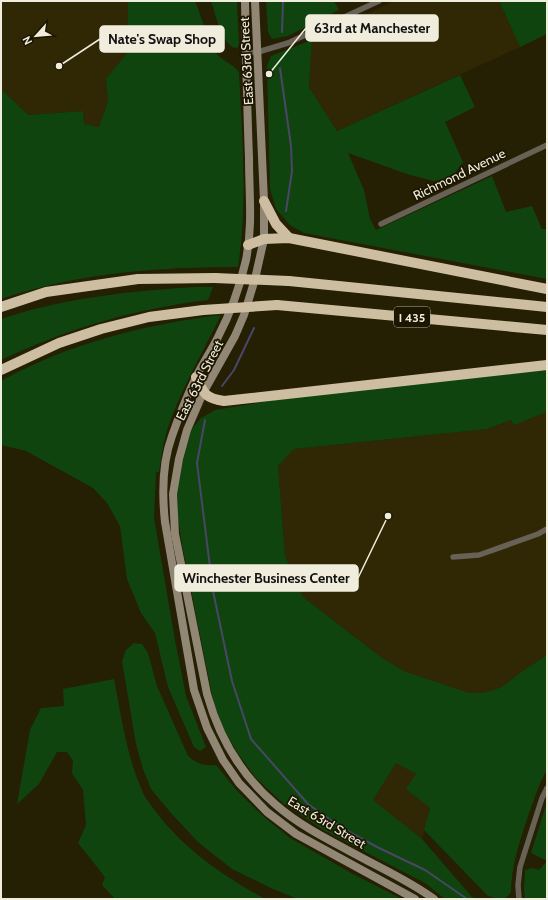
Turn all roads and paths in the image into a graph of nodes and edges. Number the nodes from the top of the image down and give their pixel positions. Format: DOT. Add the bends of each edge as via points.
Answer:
graph roads {
  1 [pos="245,1"];
  2 [pos="255,1"];
  3 [pos="379,1"];
  4 [pos="258,52"];
  5 [pos="246,53"];
  6 [pos="547,145"];
  7 [pos="264,201"];
  8 [pos="381,224"];
  9 [pos="289,238"];
  10 [pos="264,239"];
  11 [pos="248,245"];
  12 [pos="547,289"];
  13 [pos="1,307"];
  14 [pos="547,307"];
  15 [pos="547,330"];
  16 [pos="547,365"];
  17 [pos="1,370"];
  18 [pos="196,377"];
  19 [pos="203,393"];
  20 [pos="547,529"];
  21 [pos="453,557"];
  22 [pos="547,788"];
  23 [pos="414,899"];
  24 [pos="434,899"];
  25 [pos="519,899"];
  1 -- 5 [label="main road, East 63rd Street"];
  2 -- 4 [label="main road, East 63rd Street"];
  3 -- 4 [label="street" via="288,43"];
  4 -- 5 [label="street"];
  4 -- 7 [label="main road, East 63rd Street"];
  5 -- 11 [label="main road, East 63rd Street" via="251,202"];
  6 -- 8 [label="street, Richmond Avenue"];
  7 -- 9 [label="highway" via="276,224"];
  7 -- 10 [label="main road, East 63rd Street"];
  9 -- 10 [label="highway"];
  9 -- 12 [label="highway"];
  10 -- 11 [label="highway"];
  10 -- 19 [label="main road, East 63rd Street" via="244,315"];
  11 -- 18 [label="main road, East 63rd Street" via="241,278 230,310"];
  13 -- 14 [label="highway, I 435, bridge" via="46,292 138,279 215,278 289,281"];
  15 -- 17 [label="highway, I 435, bridge" via="277,305 203,310 149,317 101,329 59,343"];
  16 -- 19 [label="highway" via="224,401 212,399"];
  18 -- 19 [label="highway"];
  18 -- 23 [label="main road, East 63rd Street" via="172,436 163,501 194,690 207,728 223,760 239,783 267,812 296,834"];
  19 -- 24 [label="main road, East 63rd Street" via="187,430 179,459 173,494 175,534 207,694 212,715 222,737 247,775 276,805 326,838"];
  20 -- 21 [label="street" via="479,555"];
  22 -- 25 [label="street" via="520,867"];
}
